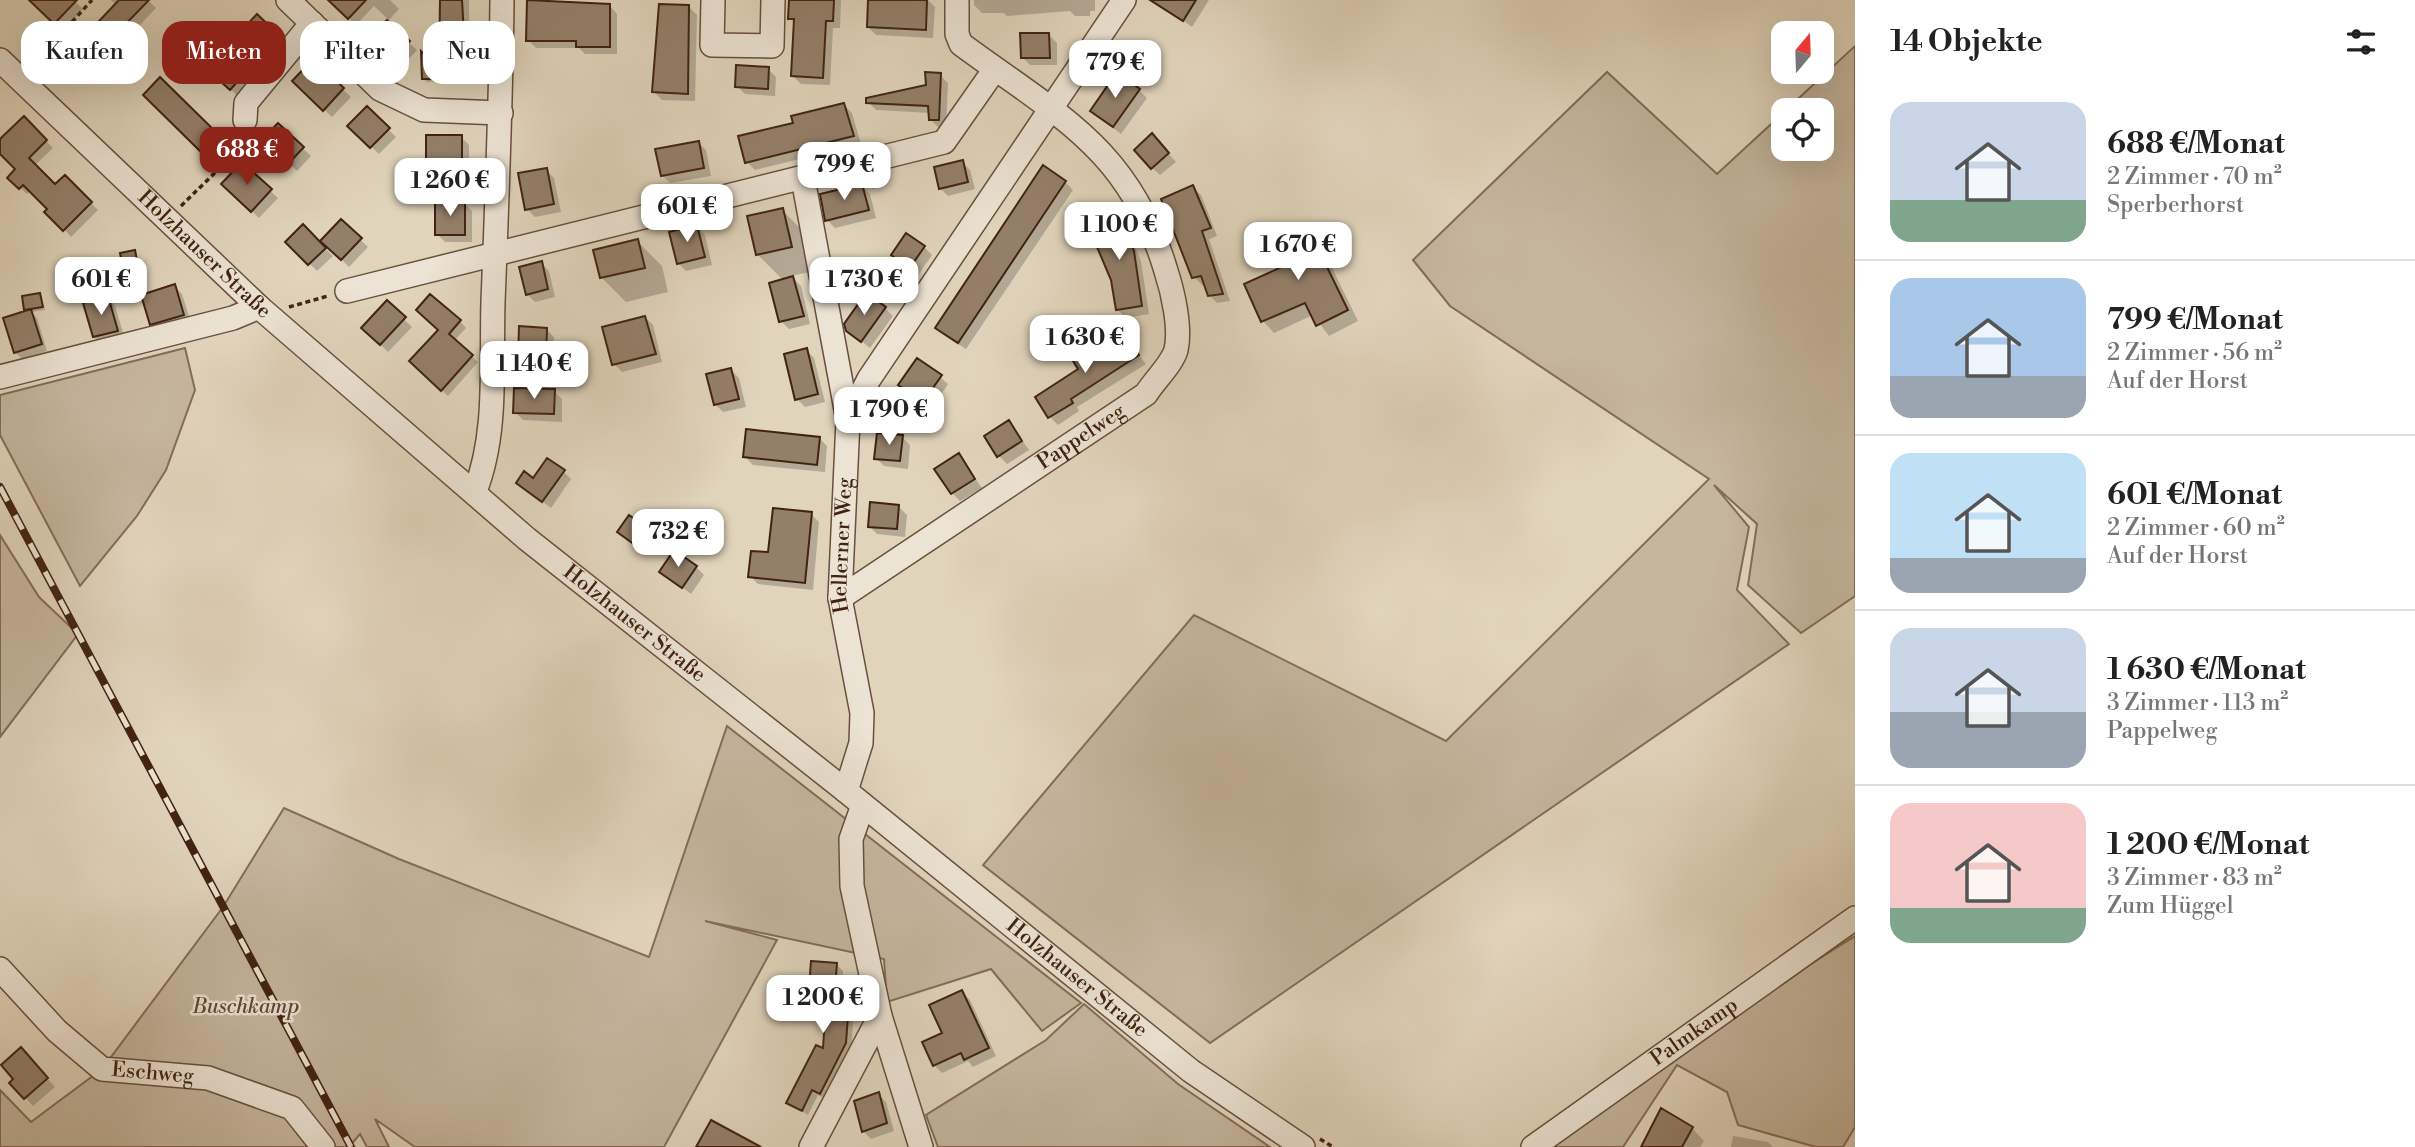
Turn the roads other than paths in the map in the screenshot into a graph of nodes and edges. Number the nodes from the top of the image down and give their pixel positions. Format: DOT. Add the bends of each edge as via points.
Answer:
graph roads {
  1 [pos="288,0"];
  2 [pos="502,0"];
  3 [pos="713,0"];
  4 [pos="773,0"];
  5 [pos="957,0"];
  6 [pos="1124,0"];
  7 [pos="310,21"];
  8 [pos="300,38"];
  9 [pos="0,60"];
  10 [pos="995,69"];
  11 [pos="375,84"];
  12 [pos="1051,107"];
  13 [pos="501,113"];
  14 [pos="245,120"];
  15 [pos="803,179"];
  16 [pos="495,253"];
  17 [pos="347,291"];
  18 [pos="259,307"];
  19 [pos="0,377"];
  20 [pos="849,420"];
  21 [pos="475,491"];
  22 [pos="840,598"];
  23 [pos="855,798"];
  24 [pos="1855,919"];
  25 [pos="0,969"];
  26 [pos="880,1016"];
  27 [pos="323,1147"];
  28 [pos="811,1147"];
  29 [pos="921,1147"];
  30 [pos="1303,1147"];
  31 [pos="1533,1147"];
  1 -- 7 [label="street"];
  2 -- 13 [label="street"];
  3 -- 4 [label="street" via="712,45 772,46"];
  5 -- 10 [label="street, Pappelweg" via="961,44"];
  6 -- 12 [label="street, Hellerner Weg"];
  8 -- 14 [label="street" via="246,103"];
  9 -- 18 [label="street, Holzhauser Straße"];
  10 -- 12 [label="street, Pappelweg"];
  10 -- 15 [label="street" via="944,142"];
  11 -- 13 [label="street" via="424,110"];
  12 -- 20 [label="street, Hellerner Weg" via="869,379"];
  12 -- 22 [label="street, Pappelweg" via="1095,145 1132,189 1155,233 1174,298 1176,350 1146,394"];
  13 -- 16 [label="street"];
  15 -- 16 [label="street"];
  15 -- 20 [label="street"];
  16 -- 17 [label="street"];
  16 -- 21 [label="street" via="489,446"];
  18 -- 19 [label="street" via="233,318"];
  18 -- 21 [label="street, Holzhauser Straße"];
  20 -- 22 [label="street, Hellerner Weg"];
  21 -- 23 [label="street, Holzhauser Straße" via="527,538"];
  22 -- 23 [label="street, Hellerner Weg" via="862,713"];
  23 -- 26 [label="street, Hellerner Weg" via="852,886"];
  23 -- 30 [label="street, Holzhauser Straße" via="1191,1072"];
  24 -- 31 [label="street, Palmkamp"];
  25 -- 27 [label="street, Eschweg" via="57,1031 102,1069 220,1082 292,1108"];
  26 -- 28 [label="street"];
  26 -- 29 [label="street, Hellerner Weg"];
}
